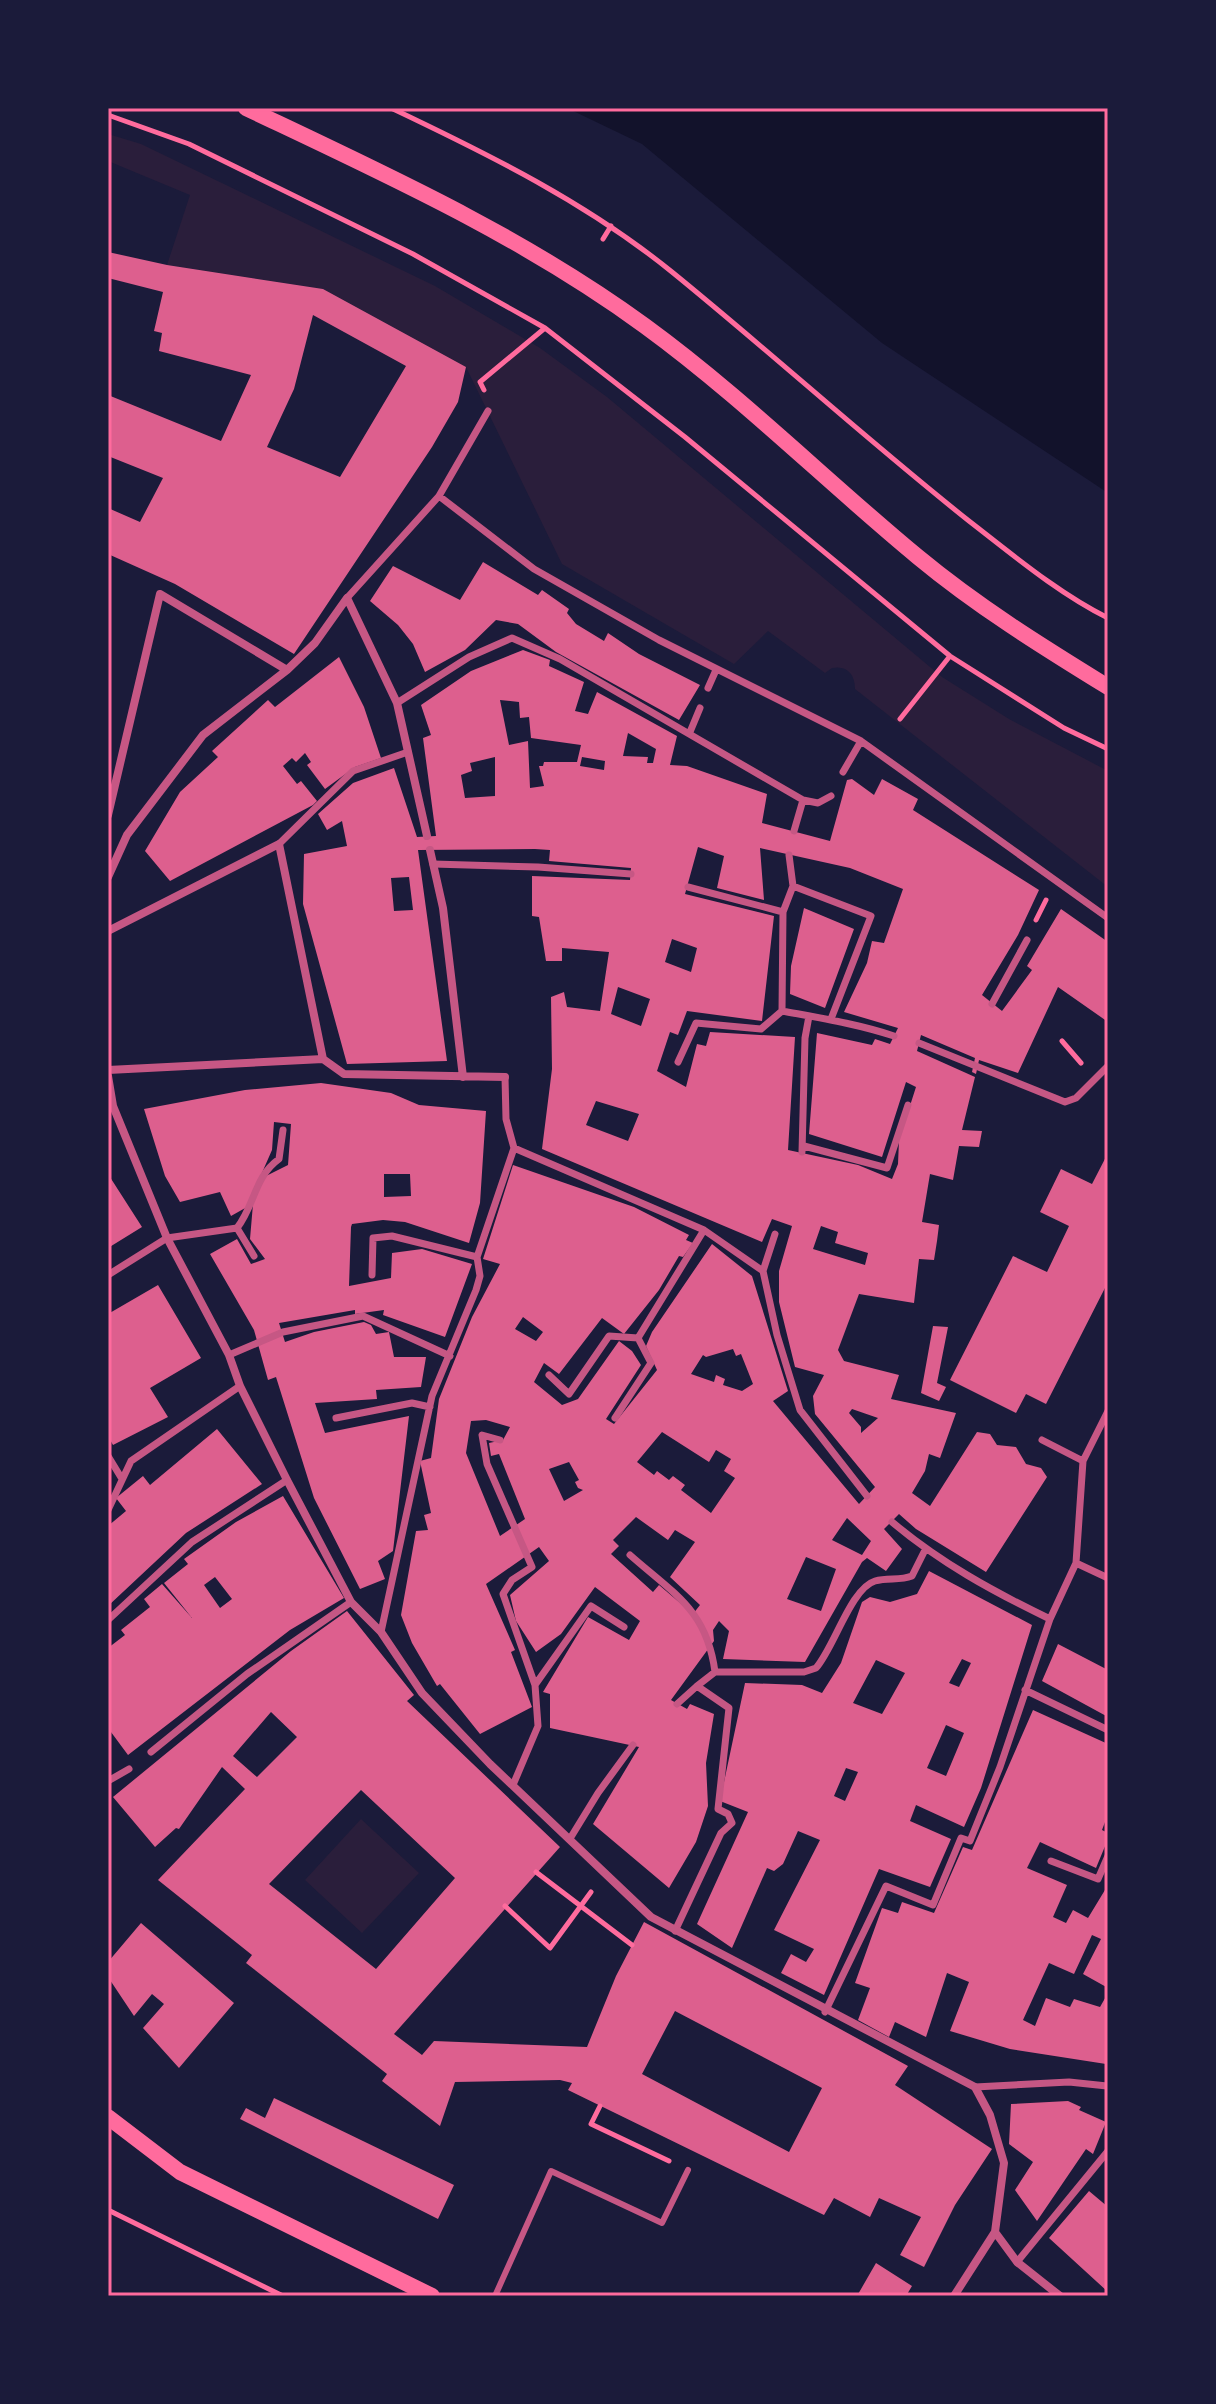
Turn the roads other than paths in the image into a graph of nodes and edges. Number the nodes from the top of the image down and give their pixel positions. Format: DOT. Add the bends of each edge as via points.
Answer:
graph roads {
  1 [pos="246,108"];
  2 [pos="488,411"];
  3 [pos="439,496"];
  4 [pos="347,598"];
  5 [pos="287,670"];
  6 [pos="716,670"];
  7 [pos="1108,687"];
  8 [pos="708,688"];
  9 [pos="397,703"];
  10 [pos="700,708"];
  11 [pos="690,732"];
  12 [pos="861,741"];
  13 [pos="408,752"];
  14 [pos="843,772"];
  15 [pos="831,796"];
  16 [pos="803,800"];
  17 [pos="108,815"];
  18 [pos="794,831"];
  19 [pos="427,836"];
  20 [pos="279,844"];
  21 [pos="430,850"];
  22 [pos="789,855"];
  23 [pos="433,864"];
  24 [pos="631,874"];
  25 [pos="108,877"];
  26 [pos="793,886"];
  27 [pos="688,887"];
  28 [pos="783,912"];
  29 [pos="1108,918"];
  30 [pos="108,931"];
  31 [pos="1027,940"];
  32 [pos="992,1004"];
  33 [pos="782,1011"];
  34 [pos="809,1016"];
  35 [pos="831,1019"];
  36 [pos="894,1036"];
  37 [pos="919,1043"];
  38 [pos="323,1059"];
  39 [pos="678,1062"];
  40 [pos="1108,1066"];
  41 [pos="108,1070"];
  42 [pos="108,1076"];
  43 [pos="463,1077"];
  44 [pos="505,1077"];
  45 [pos="908,1105"];
  46 [pos="283,1130"];
  47 [pos="514,1148"];
  48 [pos="237,1228"];
  49 [pos="704,1230"];
  50 [pos="775,1234"];
  51 [pos="167,1238"];
  52 [pos="254,1256"];
  53 [pos="477,1257"];
  54 [pos="763,1271"];
  55 [pos="108,1275"];
  56 [pos="372,1275"];
  57 [pos="638,1338"];
  58 [pos="229,1355"];
  59 [pos="450,1356"];
  60 [pos="549,1375"];
  61 [pos="240,1386"];
  62 [pos="430,1407"];
  63 [pos="1108,1411"];
  64 [pos="336,1418"];
  65 [pos="615,1418"];
  66 [pos="500,1440"];
  67 [pos="1042,1440"];
  68 [pos="108,1456"];
  69 [pos="1083,1461"];
  70 [pos="122,1479"];
  71 [pos="287,1480"];
  72 [pos="867,1496"];
  73 [pos="108,1510"];
  74 [pos="892,1522"];
  75 [pos="925,1550"];
  76 [pos="630,1555"];
  77 [pos="1076,1563"];
  78 [pos="1108,1578"];
  79 [pos="351,1602"];
  80 [pos="1050,1619"];
  81 [pos="108,1620"];
  82 [pos="624,1627"];
  83 [pos="381,1632"];
  84 [pos="715,1672"];
  85 [pos="535,1685"];
  86 [pos="697,1686"];
  87 [pos="1025,1690"];
  88 [pos="677,1704"];
  89 [pos="1108,1730"];
  90 [pos="633,1745"];
  91 [pos="151,1752"];
  92 [pos="129,1769"];
  93 [pos="108,1781"];
  94 [pos="513,1785"];
  95 [pos="571,1837"];
  96 [pos="1108,1856"];
  97 [pos="1051,1861"];
  98 [pos="675,1931"];
  99 [pos="825,2012"];
  100 [pos="1108,2086"];
  101 [pos="975,2087"];
  102 [pos="108,2117"];
  103 [pos="1108,2152"];
  104 [pos="688,2170"];
  105 [pos="995,2232"];
  106 [pos="1017,2262"];
  107 [pos="432,2296"];
  108 [pos="495,2296"];
  109 [pos="954,2296"];
  110 [pos="1060,2296"];
  1 -- 7 [label="main road" via="436,198 578,278 648,328 919,558 1016,630"];
  2 -- 3 [label="street"];
  3 -- 4 [label="street"];
  3 -- 6 [label="street" via="534,569"];
  4 -- 5 [label="street" via="315,643"];
  4 -- 9 [label="street"];
  5 -- 17 [label="street" via="160,594"];
  5 -- 25 [label="street" via="203,735 127,835"];
  6 -- 8 [label="street"];
  6 -- 12 [label="street"];
  9 -- 11 [label="street" via="469,657 512,638"];
  9 -- 13 [label="street"];
  10 -- 11 [label="street"];
  11 -- 16 [label="street"];
  12 -- 14 [label="street"];
  12 -- 29 [label="street"];
  13 -- 19 [label="street"];
  13 -- 20 [label="street" via="353,771"];
  15 -- 16 [label="street" via="818,803"];
  16 -- 18 [label="street"];
  20 -- 30 [label="street"];
  20 -- 38 [label="street"];
  21 -- 23 [label="street"];
  22 -- 26 [label="street"];
  23 -- 24 [label="street"];
  23 -- 43 [label="street"];
  26 -- 28 [label="street"];
  26 -- 35 [label="street" via="871,916"];
  27 -- 28 [label="street"];
  28 -- 33 [label="street"];
  31 -- 32 [label="street"];
  33 -- 34 [label="street"];
  33 -- 39 [label="street" via="761,1029 696,1023"];
  34 -- 35 [label="street"];
  34 -- 45 [label="street" via="803,1149 887,1168"];
  35 -- 36 [label="street"];
  37 -- 40 [label="street" via="1065,1102"];
  38 -- 41 [label="street"];
  38 -- 43 [label="street" via="344,1074"];
  42 -- 51 [label="street" via="113,1106"];
  43 -- 44 [label="street"];
  44 -- 47 [label="street" via="506,1119"];
  46 -- 48 [label="street" via="279,1159 265,1169 249,1213"];
  47 -- 49 [label="street"];
  47 -- 53 [label="street"];
  48 -- 51 [label="street"];
  48 -- 52 [label="street"];
  49 -- 54 [label="street"];
  49 -- 57 [label="street"];
  50 -- 54 [label="street"];
  51 -- 55 [label="street"];
  51 -- 58 [label="street"];
  53 -- 56 [label="street" via="392,1236 373,1238"];
  53 -- 59 [label="street" via="480,1276"];
  54 -- 72 [label="street" via="800,1410"];
  57 -- 60 [label="street" via="609,1336 569,1394"];
  57 -- 65 [label="street" via="651,1363"];
  58 -- 59 [label="street" via="283,1332 363,1316"];
  58 -- 61 [label="street"];
  59 -- 62 [label="street"];
  61 -- 70 [label="street" via="131,1461"];
  61 -- 71 [label="street"];
  62 -- 64 [label="street" via="412,1403"];
  62 -- 83 [label="street"];
  63 -- 69 [label="street"];
  66 -- 85 [label="street" via="482,1435 487,1464 532,1567 512,1580 503,1594"];
  67 -- 69 [label="street"];
  68 -- 70 [label="street"];
  69 -- 77 [label="street"];
  70 -- 73 [label="street"];
  71 -- 79 [label="street"];
  71 -- 81 [label="street" via="192,1542"];
  74 -- 75 [label="street"];
  75 -- 80 [label="street" via="977,1584"];
  75 -- 84 [label="street" via="912,1576 875,1581 861,1590 816,1668"];
  76 -- 84 [label="street" via="694,1612 711,1642"];
  77 -- 78 [label="street"];
  77 -- 80 [label="street"];
  79 -- 83 [label="street"];
  79 -- 91 [label="street" via="247,1674"];
  80 -- 87 [label="street"];
  82 -- 85 [label="street" via="591,1606"];
  83 -- 94 [label="street" via="422,1693"];
  84 -- 86 [label="street"];
  85 -- 94 [label="street" via="538,1726"];
  86 -- 88 [label="street"];
  86 -- 98 [label="street" via="729,1708 718,1809 732,1823 721,1833"];
  87 -- 89 [label="street"];
  87 -- 99 [label="street" via="970,1841 961,1838 933,1905 886,1886"];
  90 -- 95 [label="street"];
  92 -- 93 [label="street"];
  94 -- 95 [label="street"];
  95 -- 98 [label="street" via="651,1917"];
  96 -- 97 [label="street" via="1098,1879"];
  98 -- 99 [label="street"];
  99 -- 101 [label="street"];
  100 -- 101 [label="street" via="1069,2082"];
  101 -- 105 [label="street" via="990,2115 1004,2163"];
  102 -- 107 [label="main road" via="180,2172"];
  103 -- 106 [label="street"];
  104 -- 108 [label="lane" via="662,2223 551,2171"];
  105 -- 106 [label="street"];
  105 -- 109 [label="street"];
  106 -- 110 [label="street"];
}
